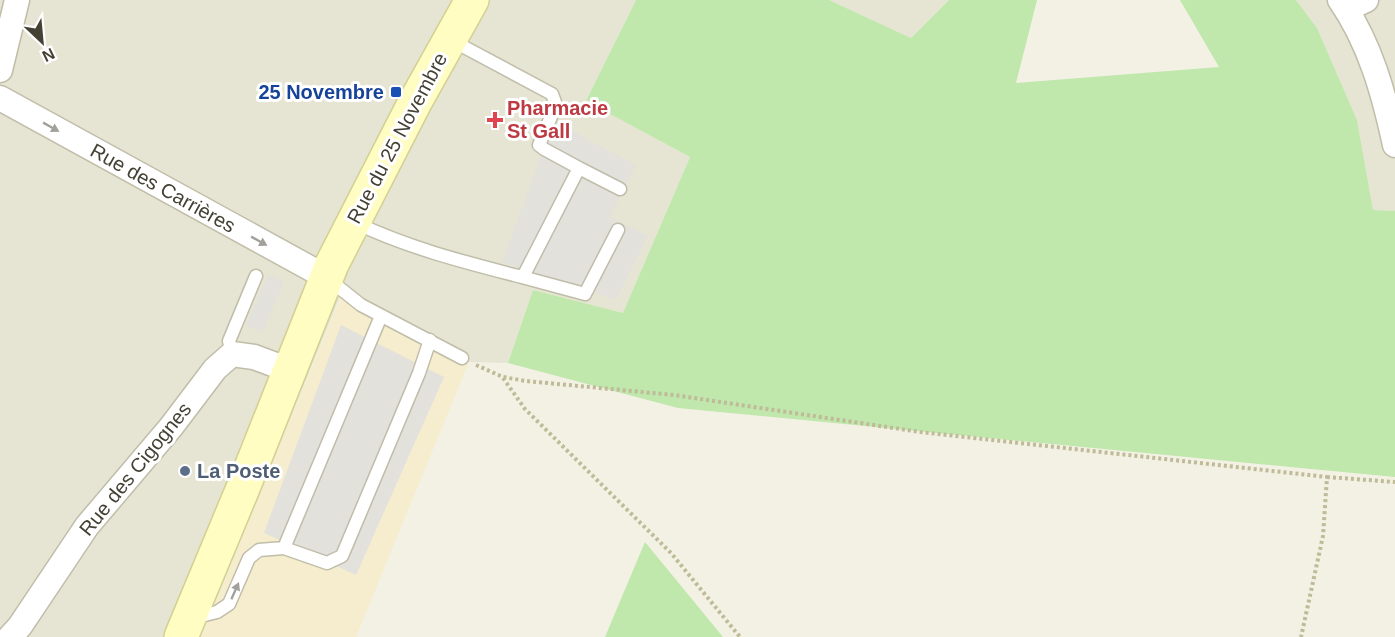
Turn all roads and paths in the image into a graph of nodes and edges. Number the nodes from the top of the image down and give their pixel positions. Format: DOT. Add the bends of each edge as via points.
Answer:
graph roads {
  1 [pos="17,0"];
  2 [pos="472,0"];
  3 [pos="1351,3"];
  4 [pos="450,39"];
  5 [pos="0,70"];
  6 [pos="0,98"];
  7 [pos="1395,145"];
  8 [pos="579,168"];
  9 [pos="620,189"];
  10 [pos="353,222"];
  11 [pos="618,230"];
  12 [pos="256,276"];
  13 [pos="326,277"];
  14 [pos="522,277"];
  15 [pos="381,316"];
  16 [pos="430,340"];
  17 [pos="232,354"];
  18 [pos="462,357"];
  19 [pos="289,370"];
  20 [pos="503,377"];
  21 [pos="1327,477"];
  22 [pos="1395,482"];
  23 [pos="284,548"];
  24 [pos="184,628"];
  25 [pos="10,637"];
  26 [pos="740,637"];
  27 [pos="1301,637"];
  1 -- 5 [label="street"];
  2 -- 4 [label="main road, Rue du 25 Novembre"];
  3 -- 7 [label="street" via="1387,104"];
  4 -- 8 [label="lane" via="552,94 556,105 539,145"];
  4 -- 10 [label="main road, Rue du 25 Novembre"];
  6 -- 13 [label="street, Rue des Carrières, one-way"];
  8 -- 9 [label="lane"];
  8 -- 14 [label="lane"];
  10 -- 13 [label="main road, Rue du 25 Novembre"];
  10 -- 14 [label="lane" via="433,253"];
  11 -- 14 [label="lane" via="585,294"];
  12 -- 17 [label="lane" via="229,341"];
  13 -- 15 [label="lane"];
  13 -- 19 [label="main road, Rue du 25 Novembre"];
  15 -- 16 [label="lane"];
  15 -- 23 [label="lane"];
  16 -- 18 [label="lane"];
  16 -- 23 [label="lane" via="342,556 327,562"];
  17 -- 19 [label="street" via="254,357"];
  17 -- 25 [label="street, Rue des Cigognes" via="214,369 171,427 87,526"];
  18 -- 20 [label="path"];
  19 -- 24 [label="main road, Rue du 25 Novembre"];
  20 -- 21 [label="path" via="674,395 920,432"];
  20 -- 26 [label="path" via="525,409 671,553"];
  21 -- 22 [label="path"];
  21 -- 27 [label="path" via="1323,536"];
  24 -- 23 [label="lane, one-way" via="229,604 249,558 259,550"];
}
